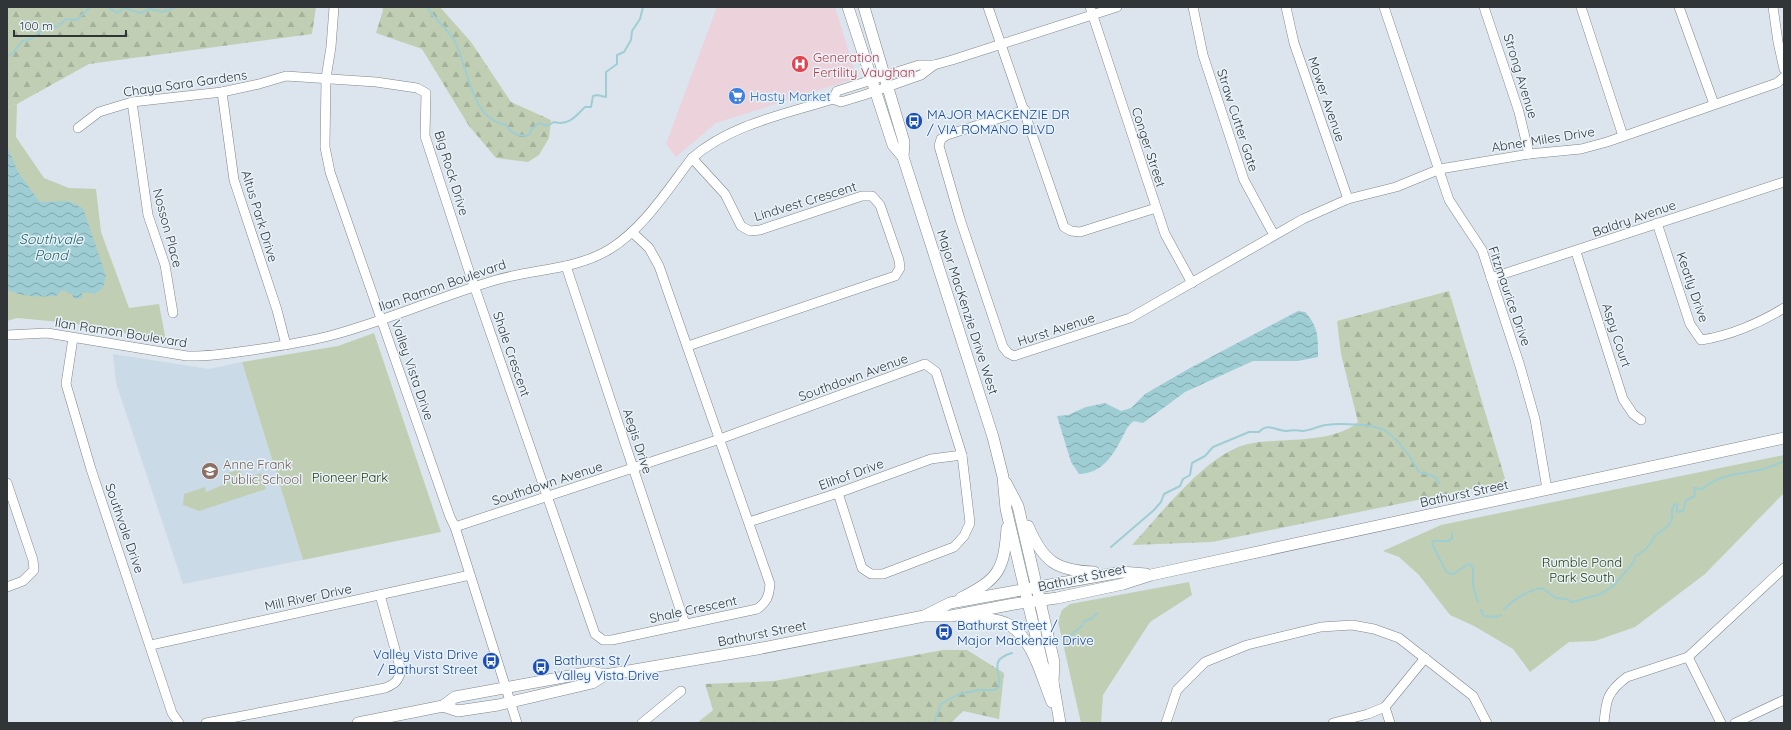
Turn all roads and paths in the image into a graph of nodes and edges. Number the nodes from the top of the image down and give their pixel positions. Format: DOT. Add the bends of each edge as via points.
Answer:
graph roads {
  1 [pos="848,7"];
  2 [pos="864,7"];
  3 [pos="988,7"];
  4 [pos="1117,7"];
  5 [pos="1193,7"];
  6 [pos="1286,7"];
  7 [pos="1384,7"];
  8 [pos="1484,7"];
  9 [pos="1581,7"];
  10 [pos="1679,7"];
  11 [pos="1773,7"];
  12 [pos="334,8"];
  13 [pos="1091,11"];
  14 [pos="1000,44"];
  15 [pos="1784,69"];
  16 [pos="1784,76"];
  17 [pos="326,78"];
  18 [pos="872,80"];
  19 [pos="887,81"];
  20 [pos="876,91"];
  21 [pos="222,92"];
  22 [pos="833,99"];
  23 [pos="132,102"];
  24 [pos="1714,104"];
  25 [pos="1025,110"];
  26 [pos="78,128"];
  27 [pos="1623,136"];
  28 [pos="1529,154"];
  29 [pos="903,157"];
  30 [pos="692,158"];
  31 [pos="1440,169"];
  32 [pos="1784,182"];
  33 [pos="1348,198"];
  34 [pos="1156,208"];
  35 [pos="1657,224"];
  36 [pos="632,232"];
  37 [pos="1274,235"];
  38 [pos="1576,252"];
  39 [pos="566,266"];
  40 [pos="1491,278"];
  41 [pos="1192,283"];
  42 [pos="474,286"];
  43 [pos="1784,308"];
  44 [pos="173,313"];
  45 [pos="382,320"];
  46 [pos="7,335"];
  47 [pos="72,338"];
  48 [pos="286,345"];
  49 [pos="688,346"];
  50 [pos="1641,420"];
  51 [pos="1784,438"];
  52 [pos="720,439"];
  53 [pos="962,455"];
  54 [pos="633,468"];
  55 [pos="1003,477"];
  56 [pos="7,483"];
  57 [pos="1548,489"];
  58 [pos="838,493"];
  59 [pos="548,496"];
  60 [pos="1018,506"];
  61 [pos="1008,515"];
  62 [pos="749,522"];
  63 [pos="455,527"];
  64 [pos="1784,568"];
  65 [pos="1121,572"];
  66 [pos="1150,574"];
  67 [pos="470,575"];
  68 [pos="7,587"];
  69 [pos="1037,587"];
  70 [pos="1026,589"];
  71 [pos="380,595"];
  72 [pos="1034,601"];
  73 [pos="950,603"];
  74 [pos="924,616"];
  75 [pos="951,616"];
  76 [pos="685,624"];
  77 [pos="151,645"];
  78 [pos="1688,656"];
  79 [pos="1425,658"];
  80 [pos="605,675"];
  81 [pos="508,688"];
  82 [pos="681,691"];
  83 [pos="1784,700"];
  84 [pos="511,702"];
  85 [pos="443,706"];
  86 [pos="1385,707"];
  87 [pos="1060,721"];
  88 [pos="179,723"];
  89 [pos="206,723"];
  90 [pos="358,723"];
  91 [pos="517,723"];
  92 [pos="642,723"];
  93 [pos="1166,723"];
  94 [pos="1333,723"];
  95 [pos="1390,723"];
  96 [pos="1487,723"];
  97 [pos="1604,723"];
  98 [pos="1721,723"];
  99 [pos="1735,723"];
  1 -- 18 [label="main road, Major MacKenzie Drive West"];
  2 -- 19 [label="main road, Major MacKenzie Drive West"];
  3 -- 14 [label="street"];
  4 -- 13 [label="street"];
  5 -- 37 [label="street, Straw Cutter Gate" via="1203,56 1244,180"];
  6 -- 33 [label="street, Mower Avenue" via="1294,43"];
  7 -- 31 [label="street, Fitzmaurice Drive"];
  8 -- 28 [label="street, Strong Avenue" via="1514,97"];
  9 -- 27 [label="street"];
  10 -- 24 [label="street"];
  11 -- 15 [label="street"];
  12 -- 17 [label="street, Valley Vista Drive"];
  13 -- 14 [label="street"];
  13 -- 34 [label="street, Conger Street"];
  14 -- 19 [label="street" via="934,65 921,75"];
  14 -- 25 [label="street"];
  16 -- 24 [label="street, Abner Miles Drive" via="1777,83"];
  17 -- 21 [label="street, Chaya Sara Gardens" via="286,76"];
  17 -- 42 [label="street, Big Rock Drive" via="418,88 426,94 425,136"];
  17 -- 45 [label="street, Valley Vista Drive" via="325,147 330,172"];
  18 -- 19 [label="street, Ilan Ramon Boulevard"];
  18 -- 20 [label="main road, Major MacKenzie Drive West"];
  18 -- 22 [label="street, Ilan Ramon Boulevard" via="837,91"];
  19 -- 20 [label="street, Ilan Ramon Boulevard"];
  19 -- 29 [label="main road, Major MacKenzie Drive West" via="904,142"];
  20 -- 22 [label="street, Ilan Ramon Boulevard" via="841,102"];
  20 -- 29 [label="main road, Major MacKenzie Drive West" via="893,145"];
  21 -- 23 [label="street, Chaya Sara Gardens"];
  21 -- 48 [label="street, Altus Park Drive" via="234,180"];
  22 -- 30 [label="street, Ilan Ramon Boulevard" via="740,128 702,149"];
  23 -- 26 [label="street, Chaya Sara Gardens" via="99,112"];
  23 -- 44 [label="street, Nosson Place" via="148,215 165,265"];
  24 -- 27 [label="street, Abner Miles Drive"];
  25 -- 34 [label="street" via="1062,222 1068,230 1081,232"];
  25 -- 41 [label="street, Hurst Avenue" via="947,135 941,139 939,146 960,219 1006,352 1019,355 1123,321"];
  27 -- 28 [label="street, Abner Miles Drive" via="1581,149"];
  28 -- 31 [label="street, Abner Miles Drive"];
  29 -- 55 [label="main road, Major MacKenzie Drive West" via="973,373"];
  30 -- 36 [label="street, Ilan Ramon Boulevard"];
  30 -- 49 [label="street, Lindvest Crescent" via="725,194 741,226 750,231 760,230 862,196 872,196 880,205 900,260 900,268 895,276"];
  31 -- 33 [label="street, Abner Miles Drive" via="1396,186"];
  31 -- 40 [label="street, Fitzmaurice Drive" via="1449,200 1482,250"];
  32 -- 35 [label="street, Baldry Avenue"];
  33 -- 37 [label="street, Hurst Avenue" via="1309,215"];
  34 -- 41 [label="street, Conger Street" via="1170,247"];
  35 -- 38 [label="street, Baldry Avenue"];
  35 -- 43 [label="street, Keatly Drive" via="1690,324 1700,340 1715,338 1764,321"];
  36 -- 39 [label="street, Ilan Ramon Boulevard" via="610,250"];
  36 -- 49 [label="street, Shale Crescent" via="649,248 659,266"];
  37 -- 41 [label="street, Hurst Avenue"];
  38 -- 40 [label="street, Baldry Avenue"];
  38 -- 50 [label="street, Aspy Court" via="1623,399 1633,414"];
  39 -- 42 [label="street, Ilan Ramon Boulevard" via="515,274"];
  39 -- 54 [label="street, Aegis Drive"];
  40 -- 57 [label="street, Fitzmaurice Drive" via="1535,419"];
  42 -- 45 [label="street, Ilan Ramon Boulevard"];
  42 -- 59 [label="street, Shale Crescent"];
  45 -- 48 [label="street, Ilan Ramon Boulevard" via="333,335"];
  45 -- 63 [label="street, Valley Vista Drive"];
  46 -- 47 [label="street, Ilan Ramon Boulevard" via="47,333"];
  47 -- 48 [label="street, Ilan Ramon Boulevard" via="205,357"];
  47 -- 77 [label="street, Southvale Drive" via="66,384 91,469"];
  49 -- 52 [label="street, Shale Crescent"];
  51 -- 57 [label="main road, Bathurst Street"];
  52 -- 53 [label="street, Southdown Avenue" via="925,364 936,372"];
  52 -- 54 [label="street, Southdown Avenue"];
  52 -- 62 [label="street, Shale Crescent"];
  53 -- 58 [label="street, Elihof Drive" via="931,459"];
  53 -- 58 [label="street, Southdown Avenue" via="970,523 964,536 954,547 883,574 870,574 862,568"];
  54 -- 59 [label="street, Southdown Avenue"];
  54 -- 76 [label="street, Aegis Drive"];
  55 -- 60 [label="main road, Major MacKenzie Drive West"];
  55 -- 61 [label="main road, Major MacKenzie Drive West"];
  56 -- 68 [label="street" via="33,560 34,570 23,582"];
  57 -- 66 [label="main road, Bathurst Street"];
  58 -- 62 [label="street, Elihof Drive"];
  59 -- 63 [label="street, Southdown Avenue"];
  59 -- 76 [label="street, Shale Crescent" via="595,634 603,640 612,640"];
  60 -- 65 [label="main road" via="1035,544 1046,559 1074,572"];
  60 -- 69 [label="main road, Major MacKenzie Drive West"];
  61 -- 70 [label="main road, Major MacKenzie Drive West"];
  61 -- 73 [label="main road" via="1006,549 999,570 988,584"];
  62 -- 76 [label="street, Shale Crescent" via="770,584 769,597 757,609"];
  63 -- 67 [label="street, Valley Vista Drive"];
  64 -- 78 [label="street"];
  65 -- 66 [label="main road, Bathurst Street"];
  65 -- 69 [label="main road, Bathurst Street"];
  66 -- 72 [label="main road, Bathurst Street" via="1123,584"];
  67 -- 71 [label="street, Mill River Drive"];
  67 -- 81 [label="street, Valley Vista Drive"];
  69 -- 70 [label="main road, Bathurst Street"];
  69 -- 72 [label="main road, Major MacKenzie Drive West"];
  70 -- 72 [label="main road, Major MacKenzie Drive West"];
  70 -- 73 [label="main road, Bathurst Street"];
  71 -- 77 [label="street, Mill River Drive"];
  71 -- 89 [label="street" via="401,671 395,684"];
  72 -- 75 [label="main road, Bathurst Street"];
  72 -- 87 [label="main road, Major MacKenzie Drive West" via="1043,666 1053,682"];
  73 -- 74 [label="main road, Bathurst Street"];
  74 -- 75 [label="main road, Bathurst Street"];
  74 -- 80 [label="main road, Bathurst Street" via="757,649"];
  75 -- 87 [label="main road" via="1007,624 1026,641"];
  77 -- 88 [label="street, Southvale Drive" via="172,713"];
  78 -- 97 [label="street" via="1620,682 1606,700"];
  78 -- 98 [label="street"];
  79 -- 86 [label="street"];
  79 -- 93 [label="street" via="1399,638 1374,629 1352,625 1321,627 1247,645 1205,662 1177,690"];
  79 -- 96 [label="street" via="1473,696"];
  80 -- 81 [label="main road, Bathurst Street" via="591,672"];
  80 -- 84 [label="main road, Bathurst Street" via="592,683"];
  81 -- 84 [label="street, Valley Vista Drive"];
  81 -- 85 [label="main road, Bathurst Street" via="454,697"];
  82 -- 92 [label="street"];
  83 -- 99 [label="street"];
  84 -- 85 [label="main road, Bathurst Street" via="458,711"];
  84 -- 91 [label="street, Valley Vista Drive"];
  85 -- 90 [label="main road, Bathurst Street"];
  86 -- 94 [label="street"];
  86 -- 95 [label="street"];
}
